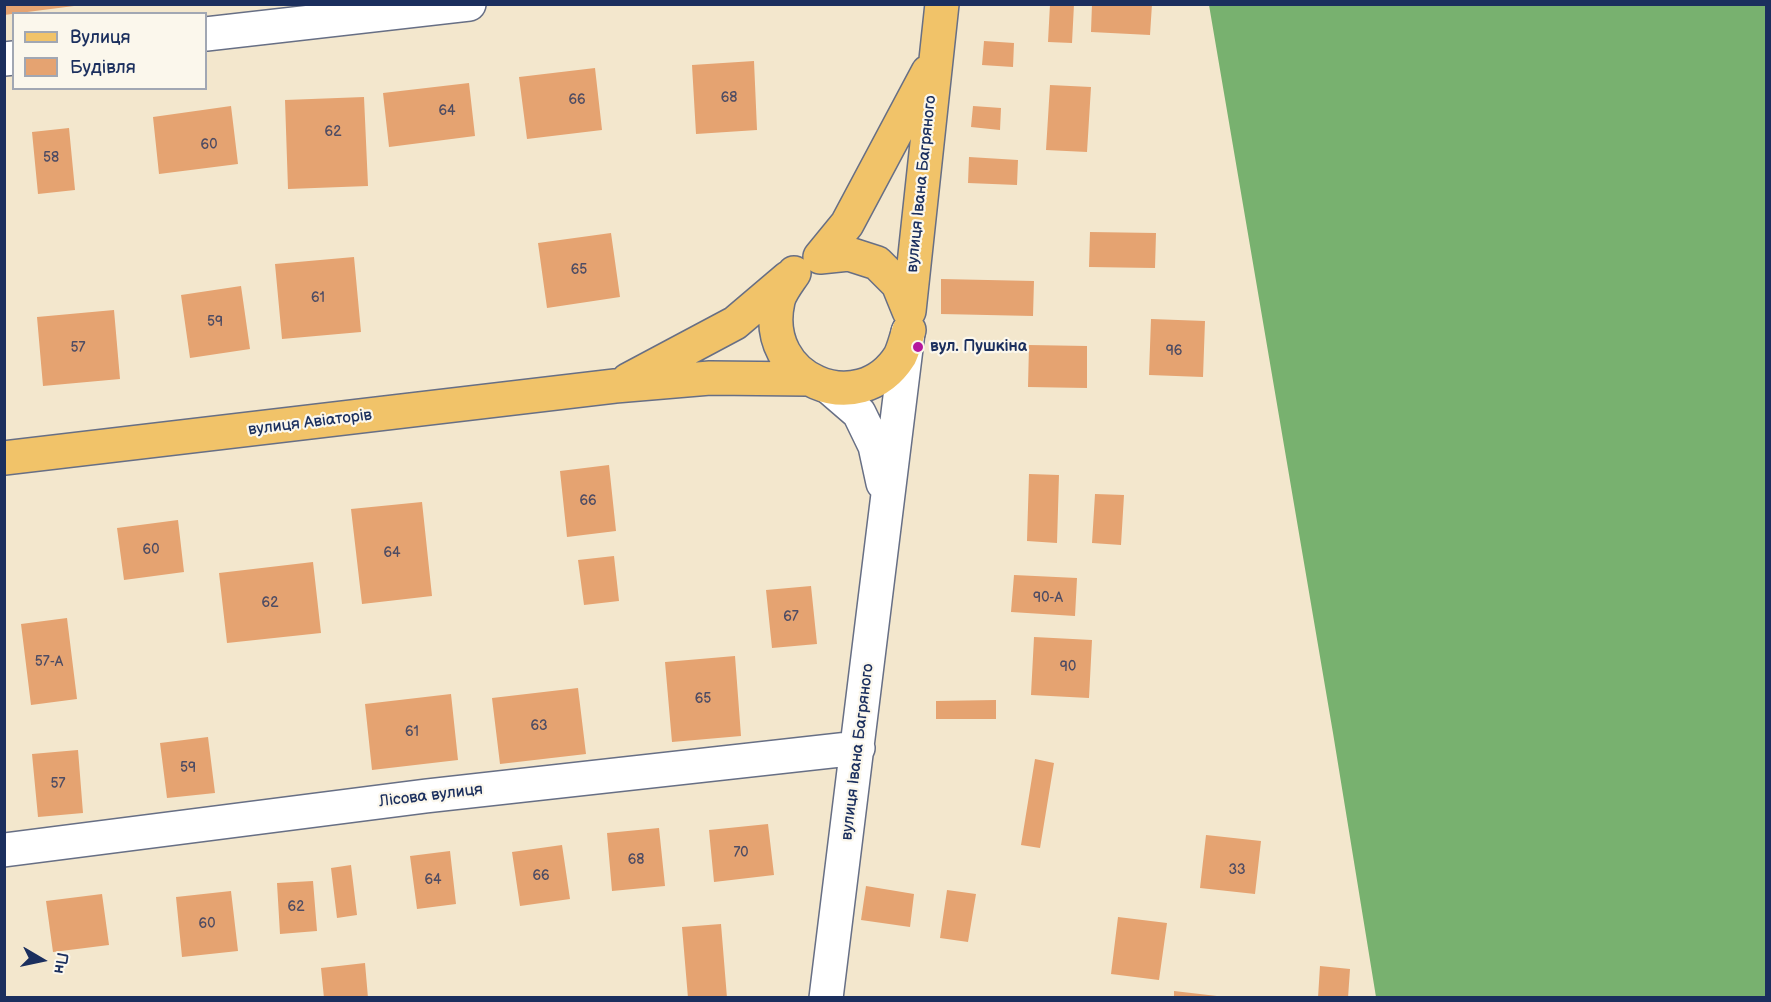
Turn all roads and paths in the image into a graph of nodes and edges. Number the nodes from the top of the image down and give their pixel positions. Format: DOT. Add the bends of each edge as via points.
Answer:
graph roads {
  1 [pos="469,4"];
  2 [pos="942,4"];
  3 [pos="207,34"];
  4 [pos="935,57"];
  5 [pos="807,265"];
  6 [pos="909,320"];
  7 [pos="819,383"];
  8 [pos="615,386"];
  9 [pos="4,458"];
  10 [pos="888,506"];
  11 [pos="858,748"];
  12 [pos="4,850"];
  13 [pos="826,998"];
  1 -- 3 [label="street"];
  2 -- 4 [label="main road, вулиця Івана Багряного"];
  4 -- 5 [label="main road, вулиця Івана Багряного" via="847,224"];
  4 -- 6 [label="main road, вулиця Івана Багряного"];
  5 -- 6 [label="main road" via="849,254 878,263 898,284"];
  5 -- 7 [label="main road" via="778,299 775,330 786,358"];
  5 -- 8 [label="main road, вулиця Авіаторів" via="735,323"];
  6 -- 7 [label="main road" via="900,355 882,375 857,387"];
  6 -- 10 [label="street, вулиця Івана Багряного"];
  7 -- 8 [label="main road, вулиця Авіаторів" via="710,378"];
  7 -- 10 [label="street, вулиця Івана Багряного" via="859,414 875,446"];
  8 -- 9 [label="main road, вулиця Авіаторів"];
  10 -- 11 [label="street, вулиця Івана Багряного"];
  11 -- 12 [label="street, Лісова вулиця" via="426,796"];
  11 -- 13 [label="street, вулиця Івана Багряного"];
}
